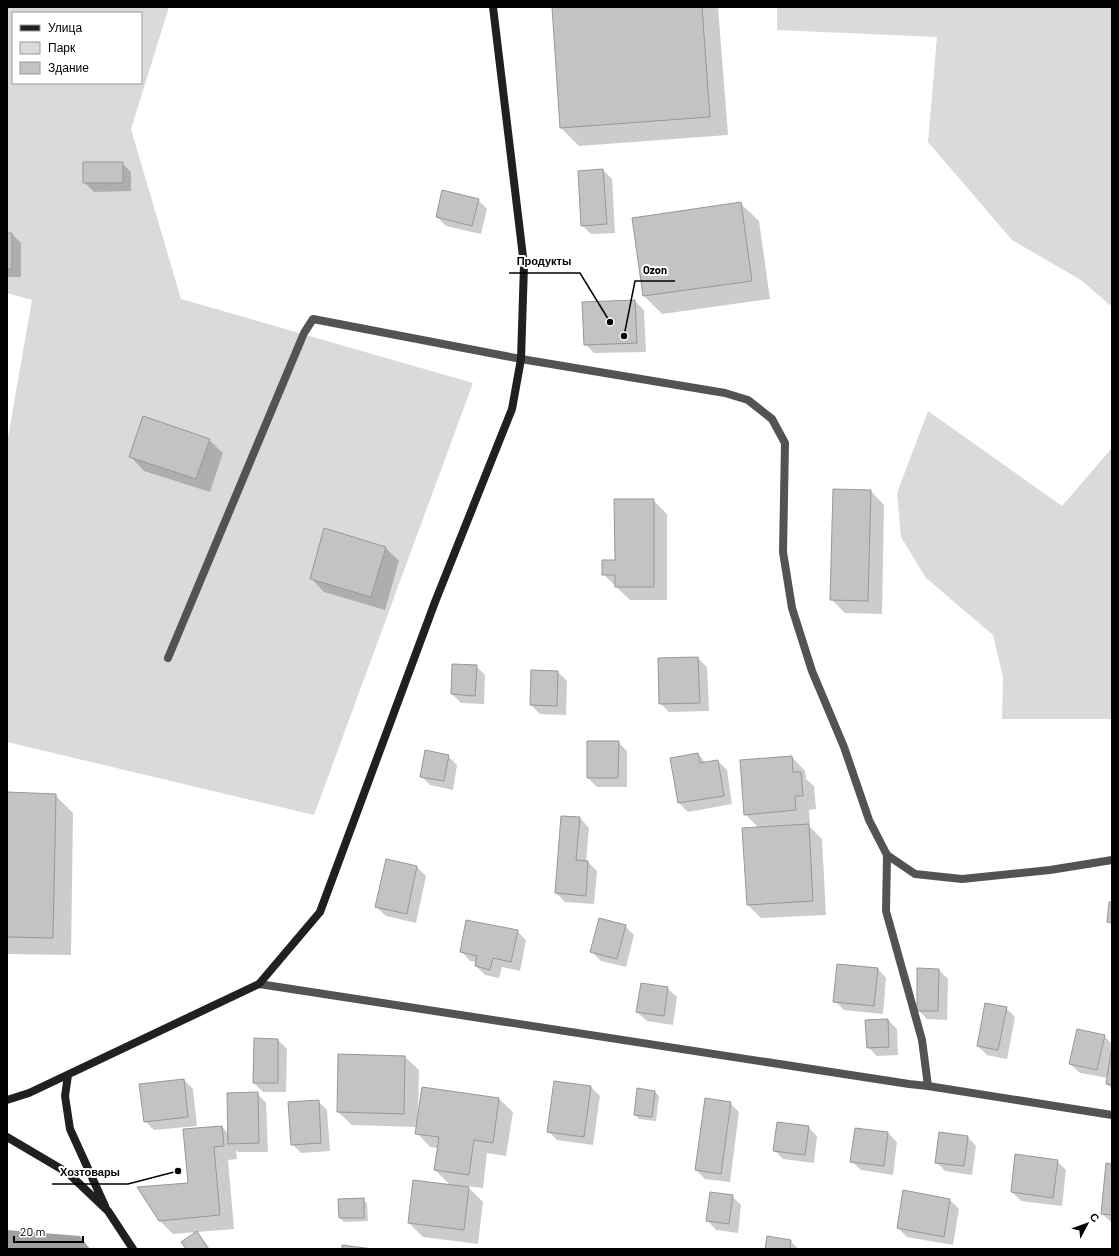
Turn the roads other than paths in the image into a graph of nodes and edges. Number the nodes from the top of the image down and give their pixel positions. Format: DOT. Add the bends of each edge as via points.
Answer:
graph roads {
  1 [pos="493,7"];
  2 [pos="521,359"];
  3 [pos="168,658"];
  4 [pos="887,855"];
  5 [pos="1112,860"];
  6 [pos="259,984"];
  7 [pos="68,1075"];
  8 [pos="928,1086"];
  9 [pos="7,1100"];
  10 [pos="1112,1115"];
  11 [pos="7,1137"];
  12 [pos="108,1211"];
  13 [pos="133,1249"];
  1 -- 2 [label="street" via="524,265"];
  2 -- 3 [label="street" via="313,319 304,333"];
  2 -- 4 [label="street" via="725,393 748,400 772,419 785,442 783,552 792,608 812,671 844,747 869,820"];
  2 -- 6 [label="street" via="512,409 435,602 320,912"];
  4 -- 5 [label="street" via="915,874 962,879 1050,870"];
  4 -- 8 [label="street" via="886,911 922,1040"];
  6 -- 7 [label="street"];
  6 -- 8 [label="street"];
  7 -- 9 [label="street"];
  7 -- 12 [label="street" via="65,1096 70,1129"];
  8 -- 10 [label="street"];
  11 -- 12 [label="street" via="68,1173"];
  12 -- 13 [label="street"];
}
